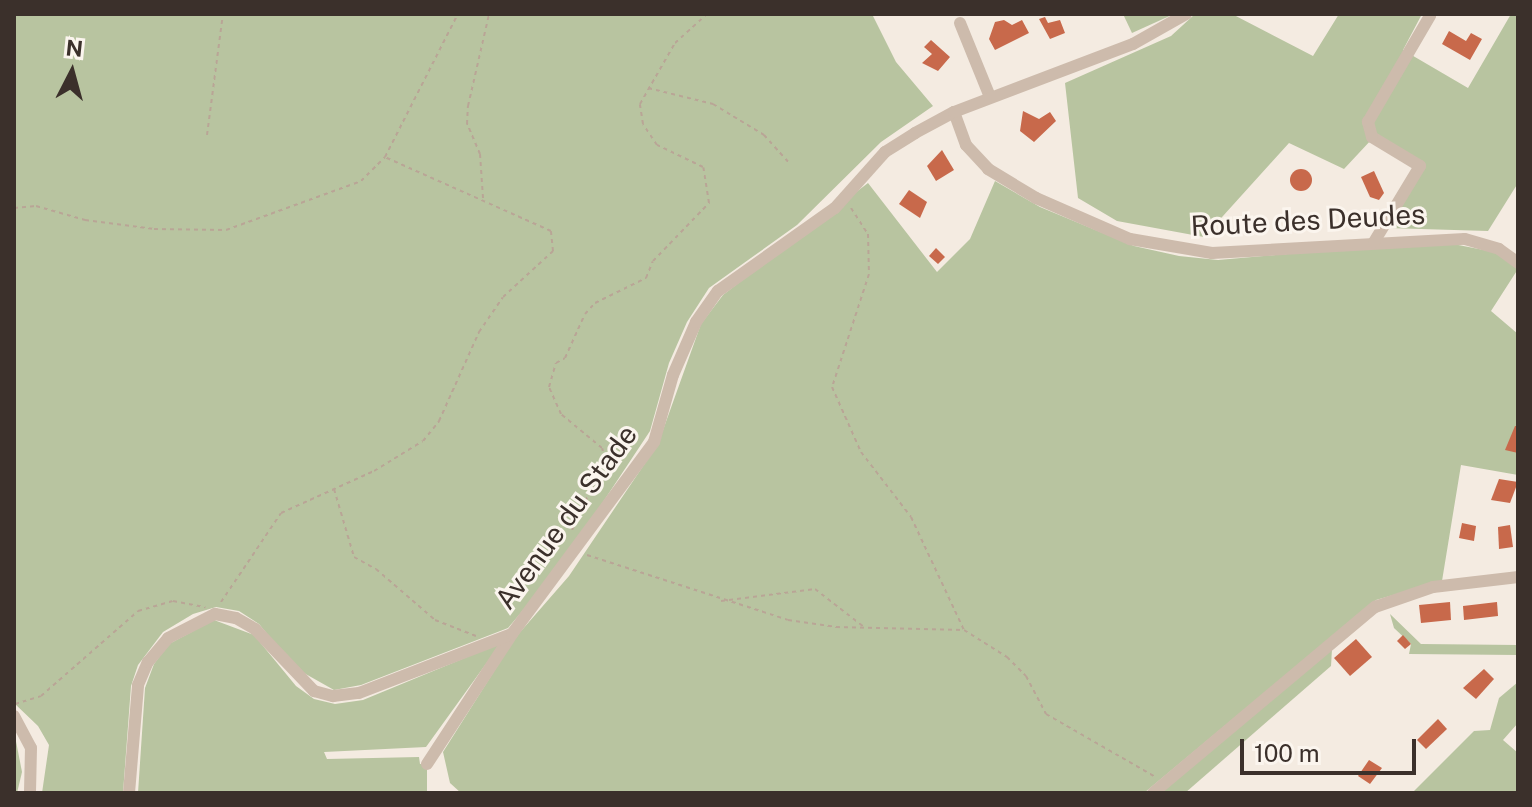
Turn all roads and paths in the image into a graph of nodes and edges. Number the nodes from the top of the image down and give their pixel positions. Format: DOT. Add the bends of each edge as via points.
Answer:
graph roads {
  1 [pos="223,14"];
  2 [pos="458,14"];
  3 [pos="489,14"];
  4 [pos="707,14"];
  5 [pos="1186,14"];
  6 [pos="1430,16"];
  7 [pos="960,23"];
  8 [pos="647,88"];
  9 [pos="990,97"];
  10 [pos="954,112"];
  11 [pos="207,135"];
  12 [pos="385,157"];
  13 [pos="788,162"];
  14 [pos="844,197"];
  15 [pos="483,199"];
  16 [pos="14,208"];
  17 [pos="1374,242"];
  18 [pos="1518,263"];
  19 [pos="333,489"];
  20 [pos="572,534"];
  21 [pos="578,553"];
  22 [pos="1518,577"];
  23 [pos="720,601"];
  24 [pos="215,614"];
  25 [pos="865,628"];
  26 [pos="964,630"];
  27 [pos="512,634"];
  28 [pos="486,645"];
  29 [pos="14,704"];
  30 [pos="14,716"];
  31 [pos="427,764"];
  32 [pos="1156,790"];
  33 [pos="30,793"];
  34 [pos="129,793"];
  1 -- 11 [label="path"];
  2 -- 12 [label="path"];
  3 -- 15 [label="path" via="467,124 480,154"];
  4 -- 8 [label="path" via="675,43"];
  5 -- 9 [label="street, Avenue du Stade" via="1133,44"];
  6 -- 17 [label="street" via="1368,122 1372,137 1420,166"];
  7 -- 9 [label="street"];
  8 -- 13 [label="path" via="713,104 764,135"];
  8 -- 20 [label="path" via="640,104 648,135 657,145 703,167 709,203 653,261 646,278 595,303 565,358 556,363 551,401 602,448 605,459"];
  9 -- 10 [label="street, Avenue du Stade"];
  10 -- 14 [label="street, Avenue du Stade" via="885,152"];
  10 -- 17 [label="street, Route des Deudes" via="966,145 988,169 1036,198 1130,239 1212,253"];
  12 -- 15 [label="path"];
  12 -- 16 [label="path" via="361,181 226,230 154,229 85,220 36,206"];
  14 -- 21 [label="street, Avenue du Stade" via="718,291 696,322 673,375 654,442"];
  14 -- 26 [label="path" via="868,234 869,274 832,387 861,452 911,517"];
  15 -- 19 [label="path" via="551,231 553,251 503,297 479,332 439,421 423,441"];
  17 -- 18 [label="street, Route des Deudes" via="1465,239 1499,249"];
  19 -- 24 [label="path" via="281,513 230,582"];
  19 -- 28 [label="path" via="354,557 376,569 435,620"];
  21 -- 23 [label="path"];
  21 -- 27 [label="street, Avenue du Stade"];
  22 -- 32 [label="street" via="1433,587 1383,602"];
  23 -- 25 [label="path" via="788,620"];
  23 -- 25 [label="path" via="815,589"];
  24 -- 28 [label="street, Avenue du Stade" via="255,629 306,685 333,696 359,693"];
  24 -- 29 [label="path" via="202,605 173,601 138,611 41,696"];
  24 -- 34 [label="street" via="168,638 148,662 138,685"];
  25 -- 26 [label="path"];
  26 -- 32 [label="path" via="1026,676 1046,714 1139,763"];
  27 -- 28 [label="street, Avenue du Stade"];
  27 -- 31 [label="street"];
  30 -- 33 [label="street" via="31,748"];
}
